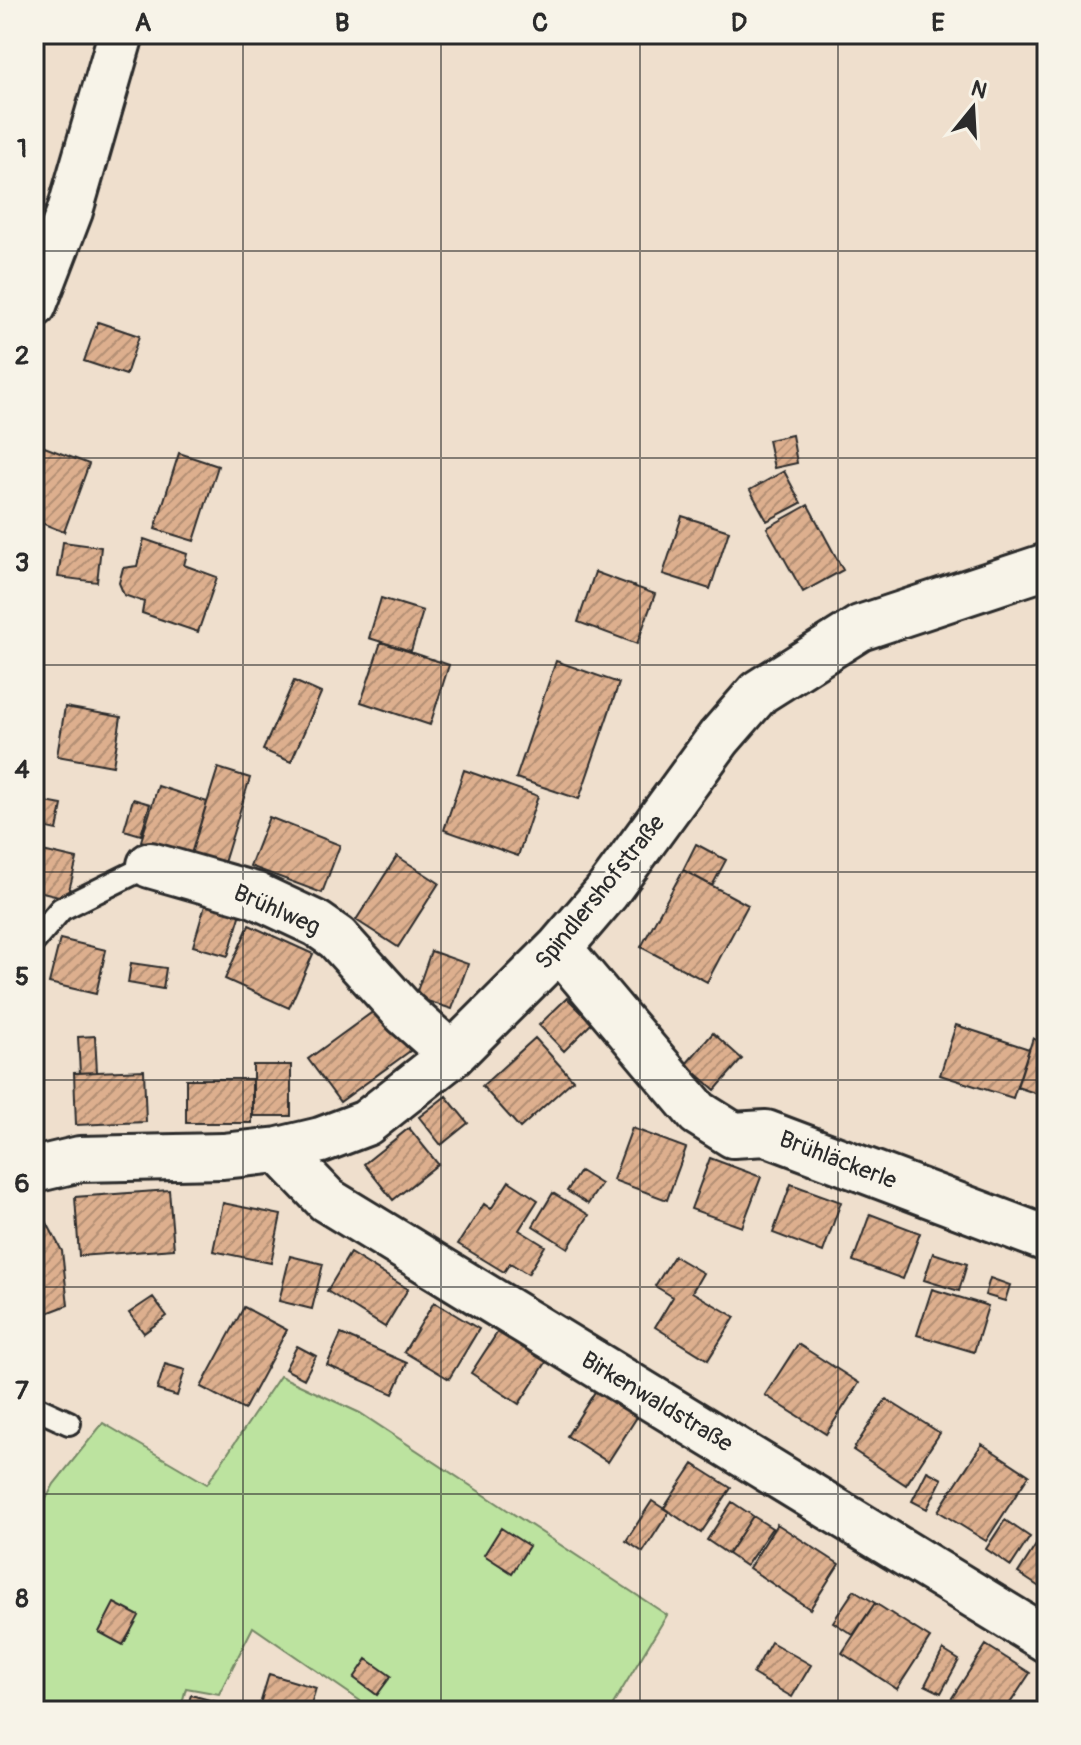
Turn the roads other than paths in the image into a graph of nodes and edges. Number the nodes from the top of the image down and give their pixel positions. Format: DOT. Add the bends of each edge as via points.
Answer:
graph roads {
  1 [pos="121,34"];
  2 [pos="34,305"];
  3 [pos="1047,566"];
  4 [pos="150,865"];
  5 [pos="34,941"];
  6 [pos="559,948"];
  7 [pos="452,1055"];
  8 [pos="279,1150"];
  9 [pos="34,1170"];
  10 [pos="1047,1239"];
  11 [pos="34,1407"];
  12 [pos="69,1423"];
  13 [pos="1047,1640"];
  1 -- 2 [label="street" via="70,211"];
  3 -- 6 [label="street, Spindlershofstraße" via="860,628 759,692"];
  4 -- 5 [label="lane" via="61,909"];
  4 -- 7 [label="street, Brühlweg" via="255,895 317,924"];
  6 -- 7 [label="street, Spindlershofstraße"];
  6 -- 10 [label="street, Brühläckerle" via="698,1113 733,1135 766,1133"];
  7 -- 8 [label="street, Spindlershofstraße" via="366,1123"];
  8 -- 9 [label="street, Spindlershofstraße" via="80,1159"];
  8 -- 13 [label="street, Birkenwaldstraße" via="327,1200"];
  11 -- 12 [label="lane"];
}
